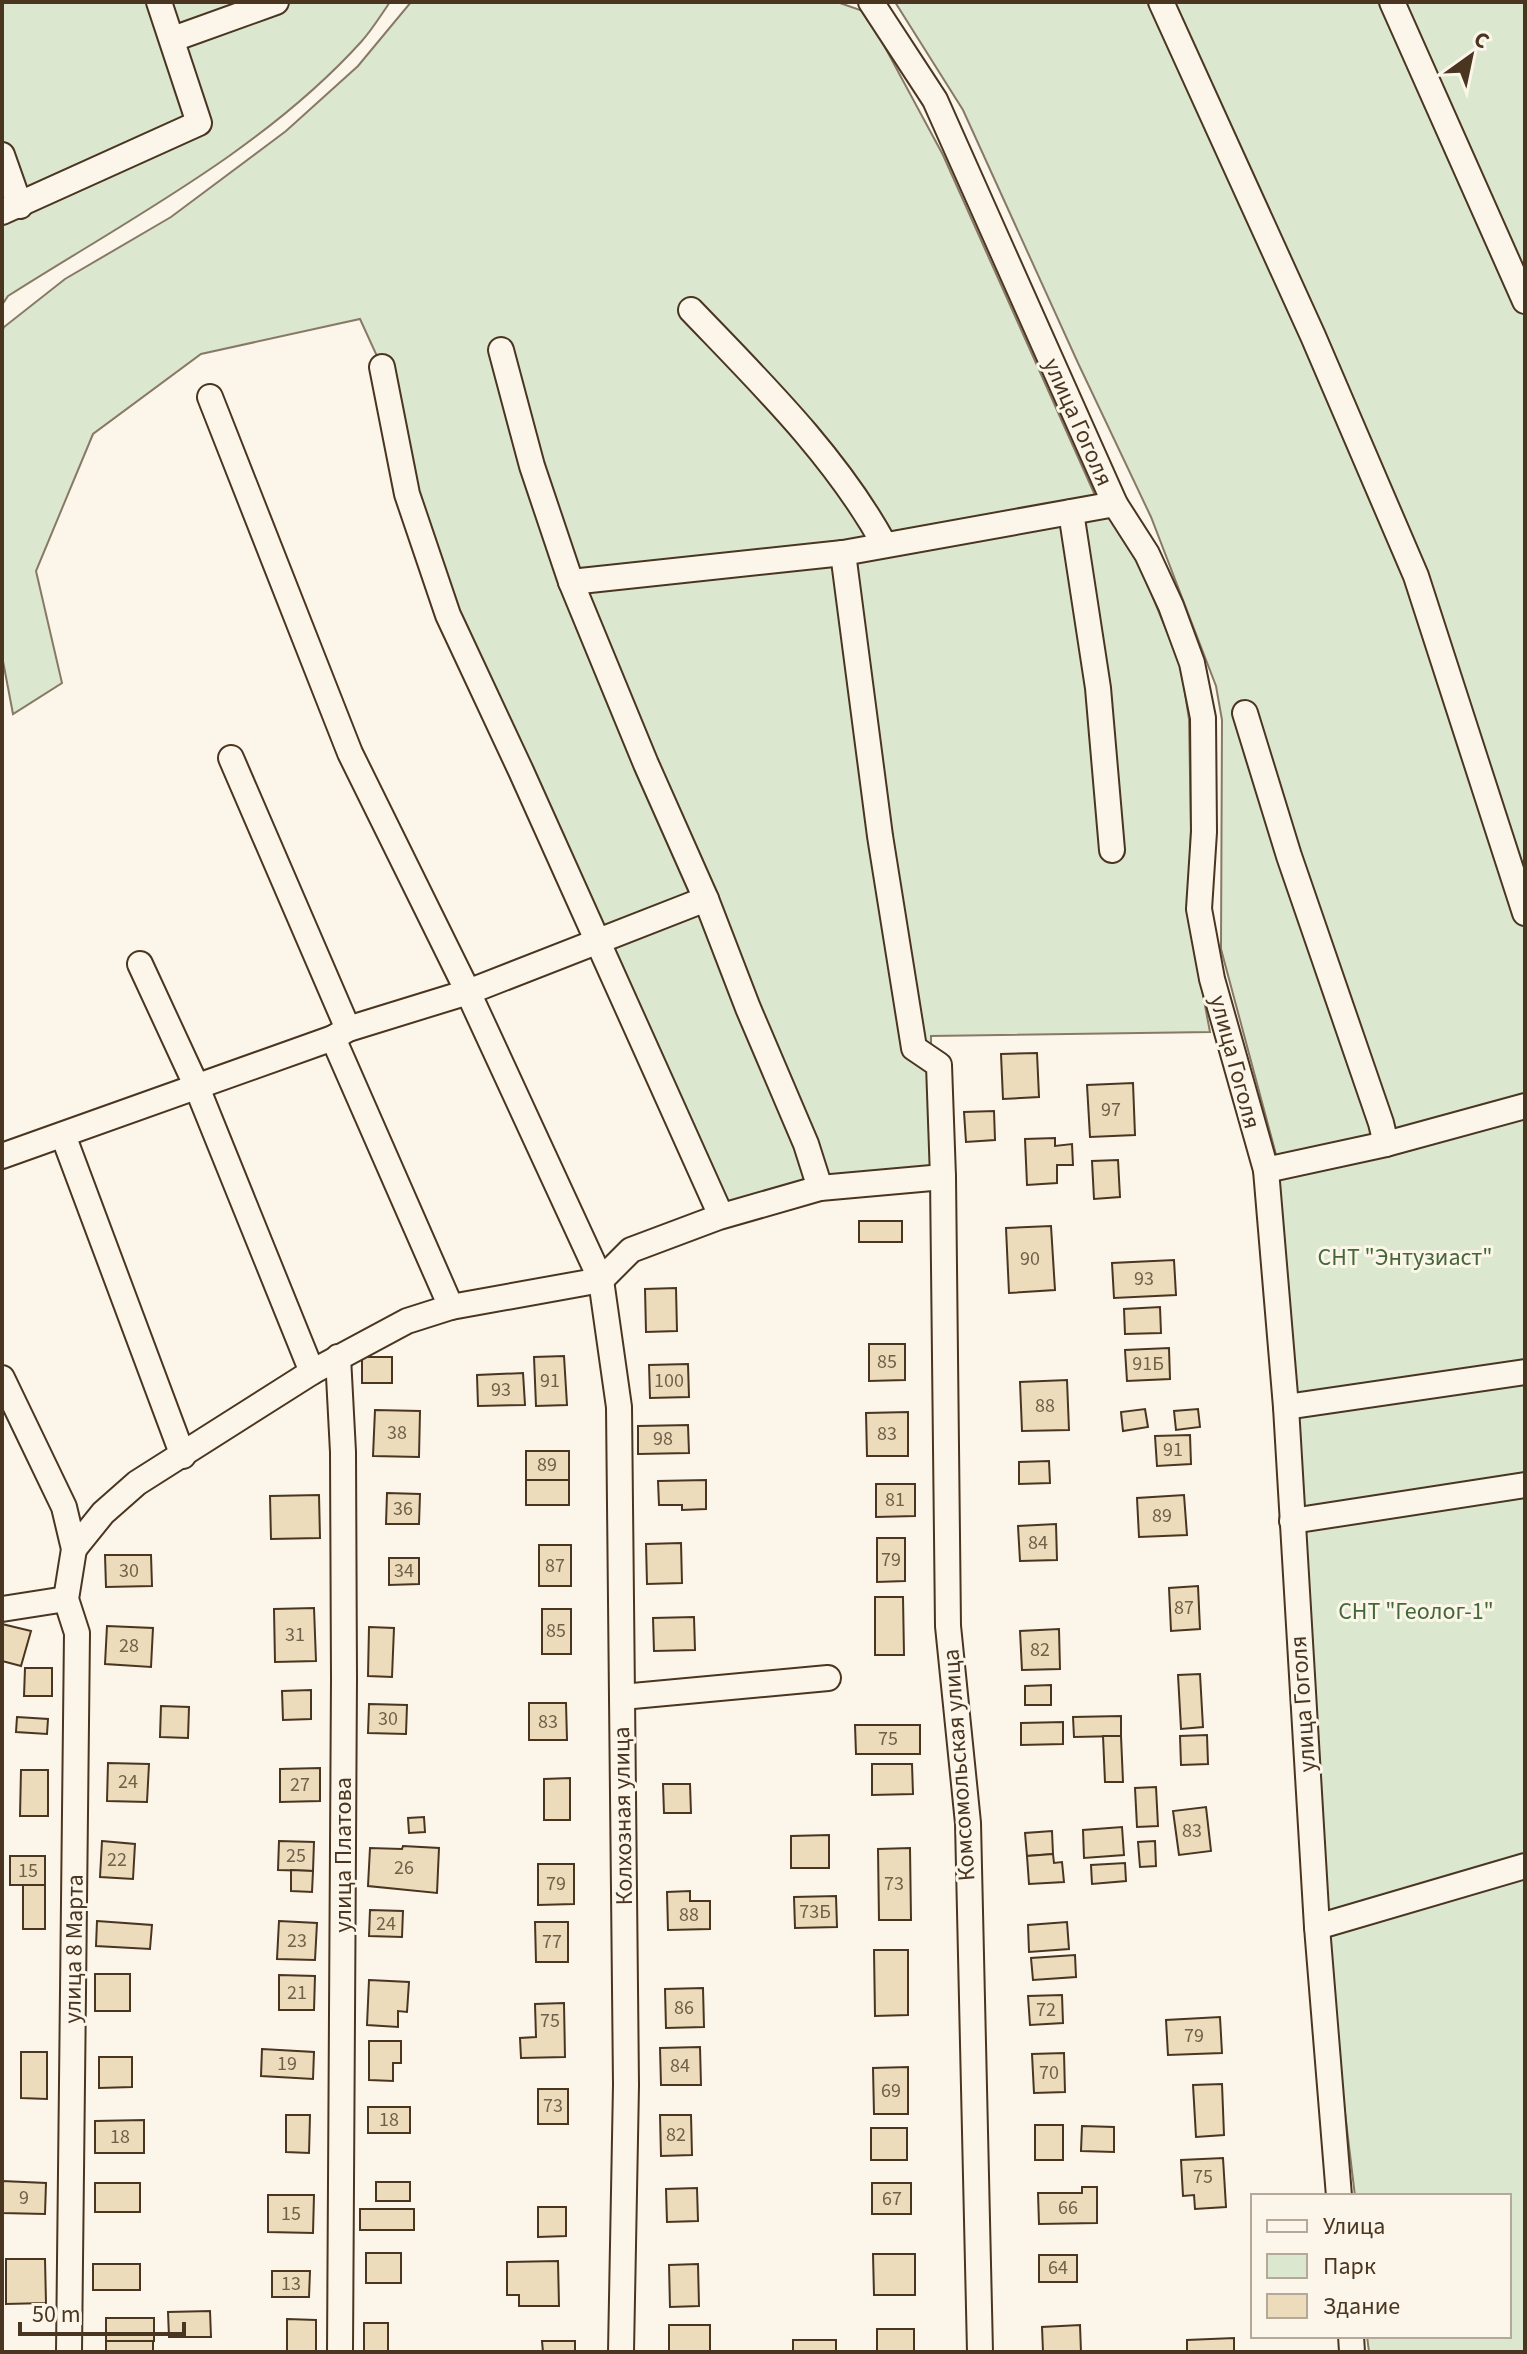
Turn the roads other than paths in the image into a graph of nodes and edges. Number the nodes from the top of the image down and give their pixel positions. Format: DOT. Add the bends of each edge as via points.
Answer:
graph roads {
  1 [pos="159,2"];
  2 [pos="276,2"];
  3 [pos="871,2"];
  4 [pos="1161,2"];
  5 [pos="1392,2"];
  6 [pos="173,39"];
  7 [pos="2,155"];
  8 [pos="11,209"];
  9 [pos="1525,301"];
  10 [pos="691,310"];
  11 [pos="501,350"];
  12 [pos="382,367"];
  13 [pos="210,397"];
  14 [pos="1115,504"];
  15 [pos="1071,512"];
  16 [pos="884,544"];
  17 [pos="843,553"];
  18 [pos="571,582"];
  19 [pos="1245,713"];
  20 [pos="231,758"];
  21 [pos="1112,850"];
  22 [pos="706,899"];
  23 [pos="1525,913"];
  24 [pos="598,940"];
  25 [pos="140,964"];
  26 [pos="468,992"];
  27 [pos="340,1034"];
  28 [pos="196,1085"];
  29 [pos="1525,1106"];
  30 [pos="63,1135"];
  31 [pos="1386,1144"];
  32 [pos="2,1156"];
  33 [pos="1266,1170"];
  34 [pos="943,1177"];
  35 [pos="820,1188"];
  36 [pos="718,1209"];
  37 [pos="601,1280"];
  38 [pos="451,1307"];
  39 [pos="338,1357"];
  40 [pos="312,1372"];
  41 [pos="1525,1372"];
  42 [pos="2,1378"];
  43 [pos="1286,1407"];
  44 [pos="183,1456"];
  45 [pos="1525,1485"];
  46 [pos="1292,1521"];
  47 [pos="74,1549"];
  48 [pos="66,1599"];
  49 [pos="2,1609"];
  50 [pos="828,1678"];
  51 [pos="622,1697"];
  52 [pos="1525,1866"];
  53 [pos="1317,1927"];
  54 [pos="1339,2194"];
  55 [pos="69,2352"];
  56 [pos="340,2352"];
  57 [pos="621,2352"];
  58 [pos="980,2352"];
  1 -- 6 [label="street"];
  2 -- 6 [label="street"];
  3 -- 14 [label="street, улица Гоголя" via="935,100"];
  4 -- 23 [label="street" via="1416,576"];
  5 -- 9 [label="street"];
  6 -- 8 [label="street" via="199,123"];
  7 -- 8 [label="street"];
  10 -- 16 [label="street" via="798,422"];
  11 -- 18 [label="street"];
  12 -- 24 [label="street" via="407,494 448,615"];
  13 -- 26 [label="street, Колхозная улица" via="350,753"];
  14 -- 15 [label="street"];
  14 -- 33 [label="street, улица Гоголя" via="1147,554 1192,663 1203,718 1199,909 1212,979"];
  15 -- 16 [label="street"];
  15 -- 21 [label="street" via="1098,688"];
  16 -- 17 [label="street"];
  17 -- 18 [label="street"];
  17 -- 34 [label="street, Комсомольская улица" via="914,1048 939,1065"];
  18 -- 22 [label="street"];
  19 -- 31 [label="street"];
  20 -- 27 [label="street"];
  22 -- 24 [label="street"];
  22 -- 35 [label="street"];
  24 -- 26 [label="street"];
  24 -- 36 [label="street"];
  25 -- 28 [label="street"];
  26 -- 27 [label="street"];
  26 -- 37 [label="street, Колхозная улица"];
  27 -- 28 [label="street"];
  27 -- 38 [label="street"];
  28 -- 30 [label="street"];
  28 -- 40 [label="street"];
  29 -- 31 [label="street"];
  30 -- 32 [label="street"];
  30 -- 44 [label="street"];
  31 -- 33 [label="street"];
  33 -- 43 [label="street, улица Гоголя"];
  34 -- 35 [label="street"];
  34 -- 58 [label="street, Комсомольская улица" via="948,1626 968,1823"];
  35 -- 37 [label="street" via="631,1250"];
  37 -- 38 [label="street"];
  37 -- 51 [label="street, Колхозная улица" via="619,1407"];
  38 -- 39 [label="street" via="407,1321"];
  39 -- 40 [label="street"];
  39 -- 56 [label="street, улица Платова" via="344,1678"];
  40 -- 44 [label="street"];
  41 -- 43 [label="street"];
  42 -- 47 [label="street" via="64,1507"];
  43 -- 46 [label="street, улица Гоголя"];
  44 -- 47 [label="street" via="137,1483"];
  45 -- 46 [label="street"];
  46 -- 53 [label="street, улица Гоголя"];
  47 -- 48 [label="street, улица 8 Марта"];
  48 -- 49 [label="street"];
  48 -- 55 [label="street, улица 8 Марта" via="77,1633"];
  50 -- 51 [label="street"];
  51 -- 57 [label="street, Колхозная улица" via="626,2085"];
  52 -- 53 [label="street"];
  53 -- 54 [label="street, улица Гоголя"];
}
